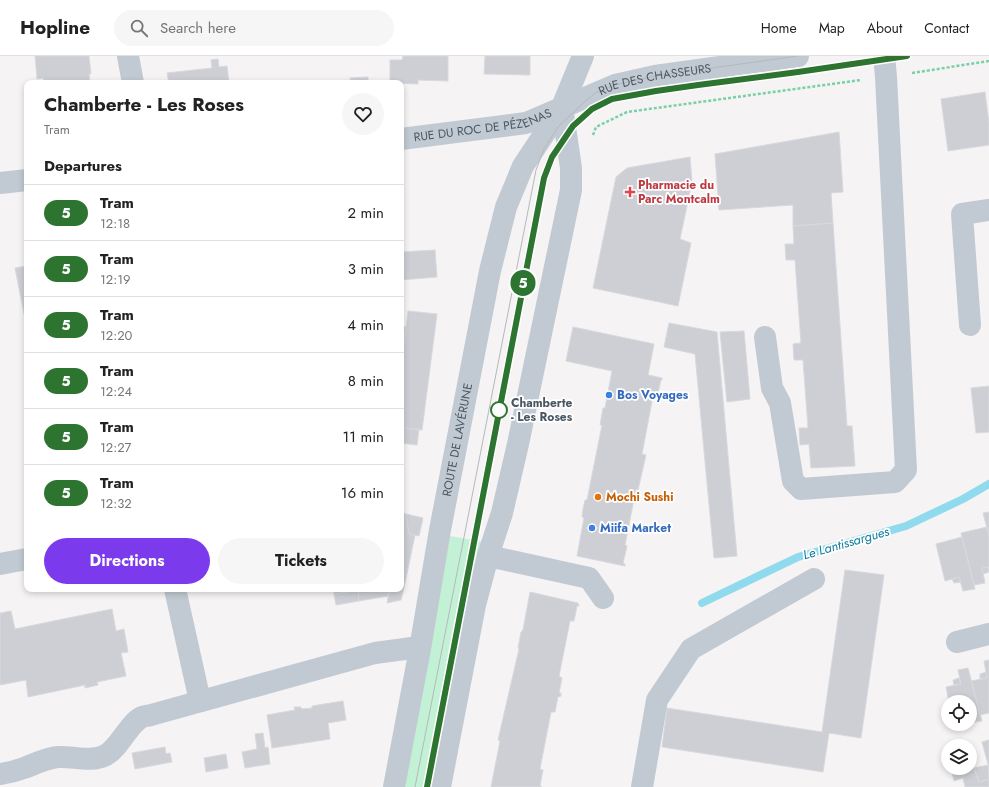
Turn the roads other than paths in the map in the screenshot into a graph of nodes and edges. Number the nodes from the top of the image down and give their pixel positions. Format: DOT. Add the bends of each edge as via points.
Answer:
graph roads {
  1 [pos="128,56"];
  2 [pos="583,56"];
  3 [pos="798,56"];
  4 [pos="885,66"];
  5 [pos="132,80"];
  6 [pos="562,107"];
  7 [pos="404,139"];
  8 [pos="24,180"];
  9 [pos="0,183"];
  10 [pos="989,210"];
  11 [pos="970,325"];
  12 [pos="765,337"];
  13 [pos="488,556"];
  14 [pos="24,560"];
  15 [pos="0,564"];
  16 [pos="814,579"];
  17 [pos="176,592"];
  18 [pos="603,598"];
  19 [pos="989,634"];
  20 [pos="957,642"];
  21 [pos="420,649"];
  22 [pos="200,702"];
  23 [pos="0,774"];
  24 [pos="394,787"];
  25 [pos="440,787"];
  26 [pos="642,787"];
  1 -- 5 [label="street"];
  2 -- 6 [label="street, ROUTE DE LAVÉRUNE"];
  3 -- 6 [label="street, RUE DES CHASSEURS" via="655,76 616,85"];
  4 -- 12 [label="street" via="906,470 895,482 801,489 793,481 780,403 772,388"];
  6 -- 7 [label="street, RUE DU ROC DE PÉZENAS" via="526,123"];
  6 -- 13 [label="street" via="571,168 571,190 518,444 502,513"];
  6 -- 21 [label="street, ROUTE DE LAVÉRUNE" via="522,166 506,207 490,271 440,530"];
  8 -- 9 [label="street"];
  10 -- 11 [label="street" via="962,214"];
  13 -- 18 [label="street" via="589,578"];
  13 -- 25 [label="street" via="475,605"];
  14 -- 15 [label="street"];
  16 -- 26 [label="street" via="691,649 657,700"];
  17 -- 22 [label="street"];
  19 -- 20 [label="street"];
  21 -- 22 [label="street" via="375,653"];
  21 -- 24 [label="street, ROUTE DE LAVÉRUNE"];
  22 -- 23 [label="street" via="142,716 113,749 99,758 59,757"];
}
